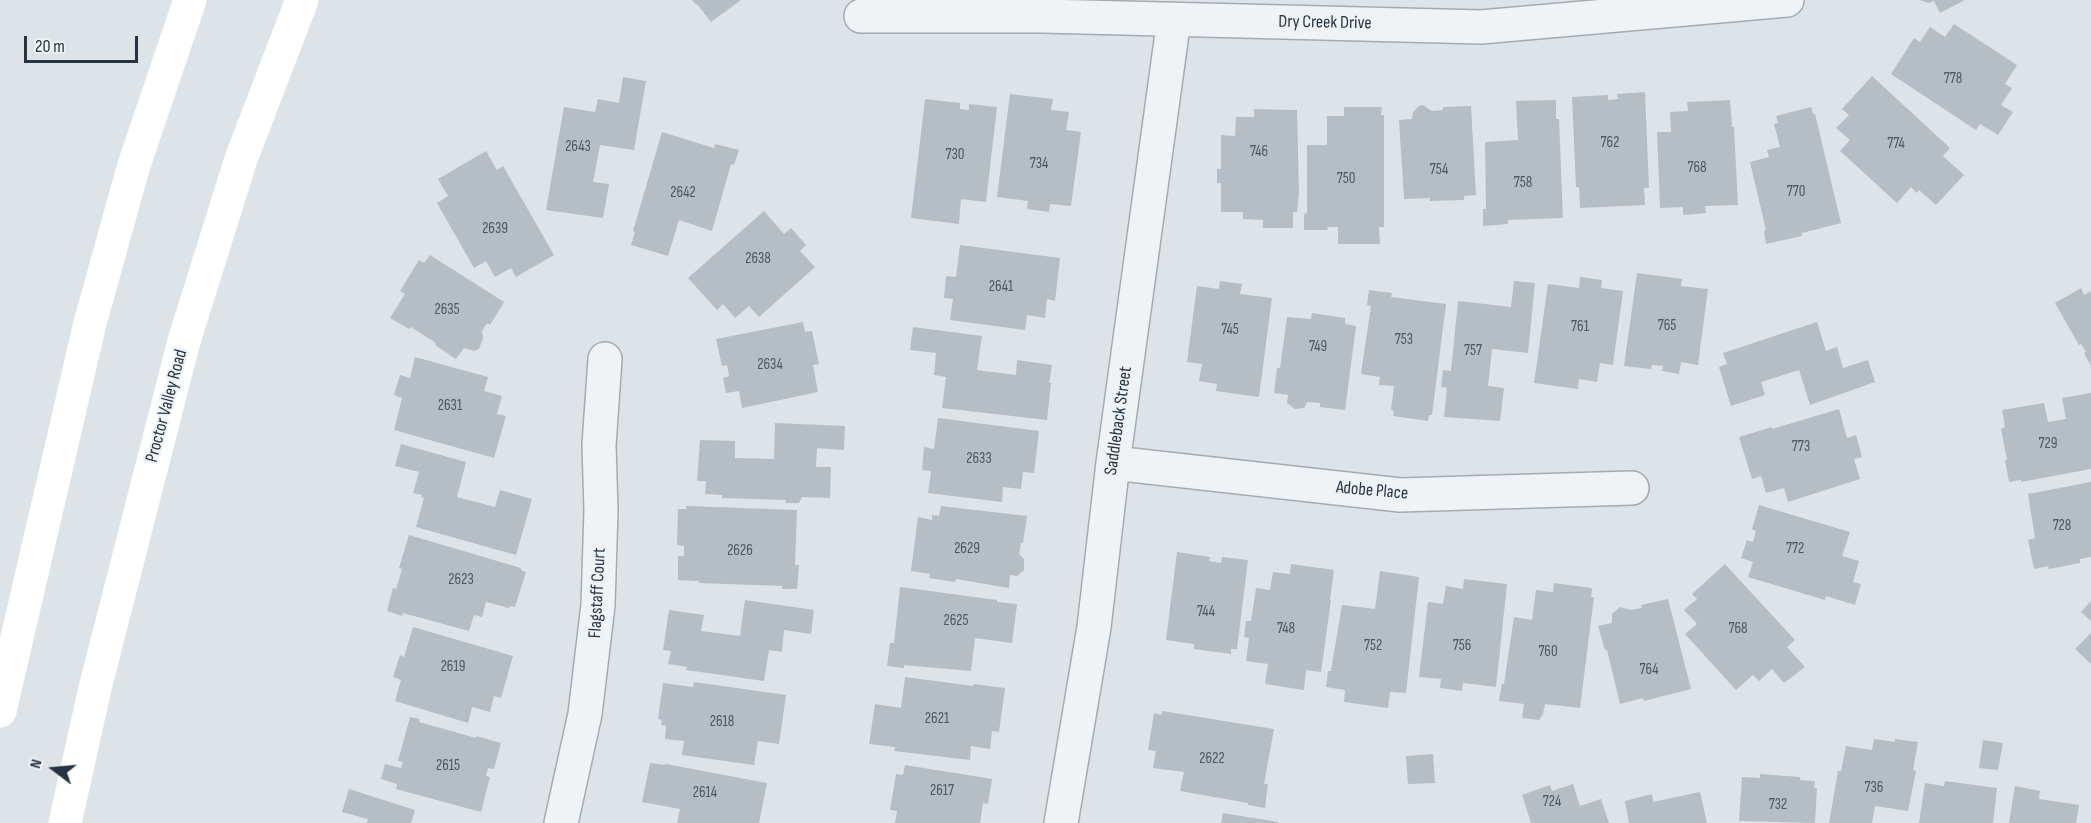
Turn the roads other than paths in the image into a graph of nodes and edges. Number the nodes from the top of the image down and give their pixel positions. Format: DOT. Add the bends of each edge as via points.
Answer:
graph roads {
  1 [pos="190,0"];
  2 [pos="302,0"];
  3 [pos="1787,0"];
  4 [pos="861,16"];
  5 [pos="1174,19"];
  6 [pos="605,359"];
  7 [pos="1113,463"];
  8 [pos="1632,488"];
  9 [pos="0,711"];
  10 [pos="64,823"];
  11 [pos="561,823"];
  12 [pos="1061,823"];
  1 -- 9 [label="main road" via="134,165 90,323"];
  2 -- 10 [label="main road, Proctor Valley Road" via="241,159 184,341"];
  3 -- 5 [label="street, Dry Creek Drive" via="1481,27"];
  4 -- 5 [label="street, Dry Creek Drive"];
  5 -- 7 [label="street, Saddleback Street"];
  6 -- 11 [label="street, Flagstaff Court" via="599,445 598,605 585,714"];
  7 -- 8 [label="street, Adobe Place" via="1400,495"];
  7 -- 12 [label="street, Saddleback Street" via="1094,627"];
}
